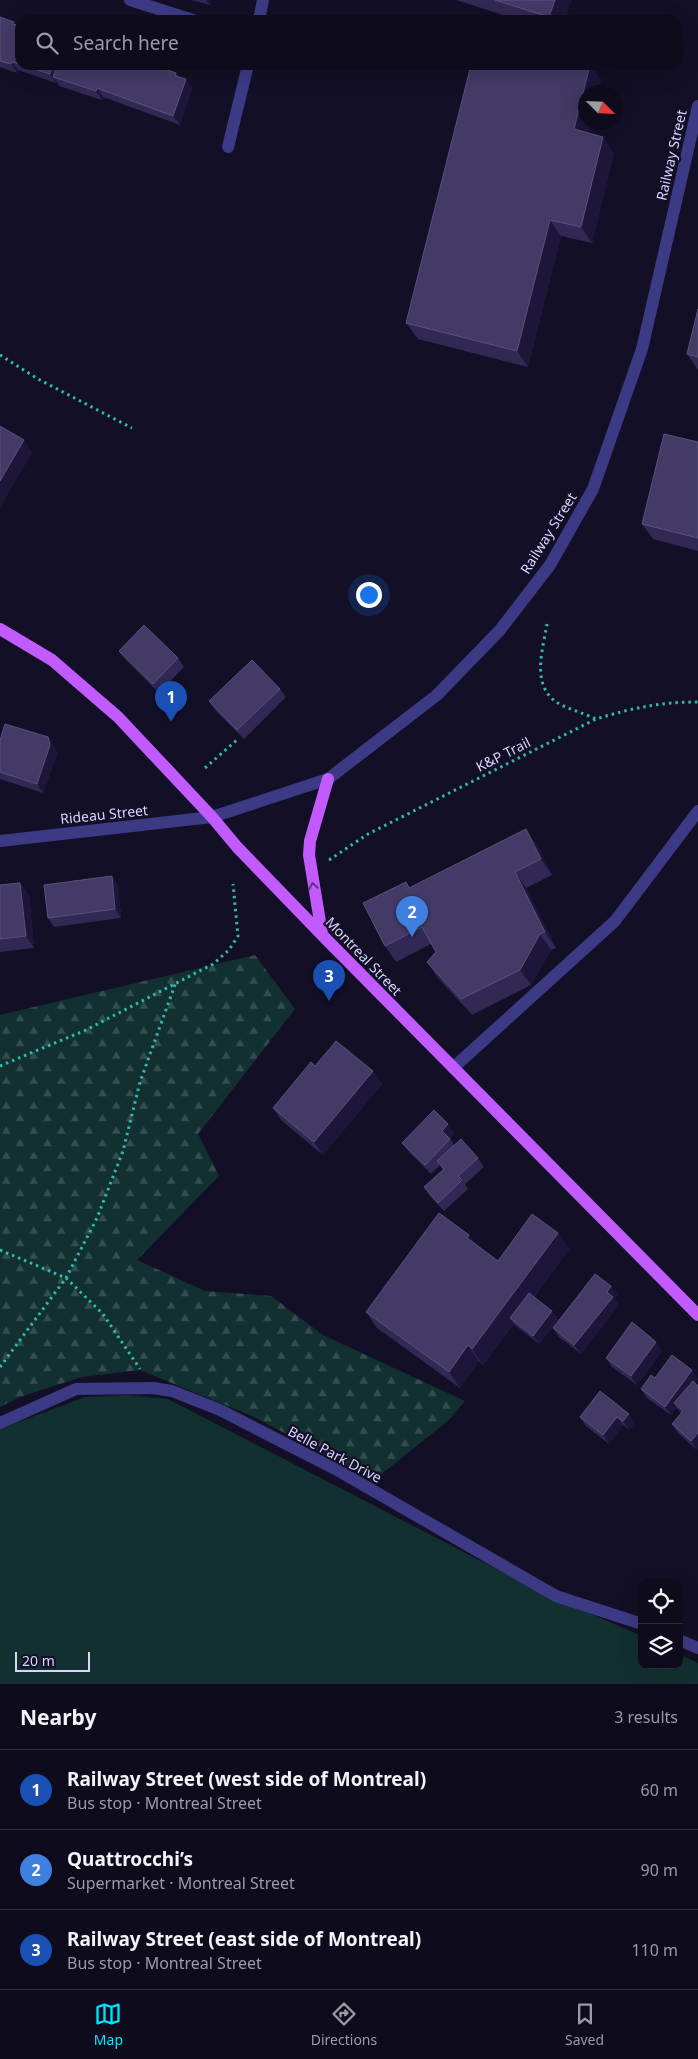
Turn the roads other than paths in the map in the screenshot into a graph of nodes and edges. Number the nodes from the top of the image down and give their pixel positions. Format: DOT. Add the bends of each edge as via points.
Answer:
graph roads {
  1 [pos="130,0"];
  2 [pos="264,0"];
  3 [pos="178,15"];
  4 [pos="260,15"];
  5 [pos="247,70"];
  6 [pos="697,112"];
  7 [pos="228,147"];
  8 [pos="0,629"];
  9 [pos="328,778"];
  10 [pos="698,811"];
  11 [pos="212,817"];
  12 [pos="0,841"];
  13 [pos="322,934"];
  14 [pos="454,1068"];
  15 [pos="698,1315"];
  16 [pos="0,1423"];
  17 [pos="638,1623"];
  18 [pos="683,1642"];
  19 [pos="698,1648"];
  1 -- 3 [label="street"];
  2 -- 4 [label="street"];
  5 -- 7 [label="street"];
  6 -- 9 [label="street, Railway Street" via="642,349 593,489 550,565 500,630 437,695"];
  8 -- 11 [label="main road, Montreal Street" via="52,660 118,716"];
  9 -- 11 [label="street, Railway Street"];
  13 -- 9 [label="main road, one-way" via="309,855"];
  10 -- 14 [label="street" via="615,921"];
  11 -- 12 [label="street, Rideau Street"];
  11 -- 13 [label="main road, Montreal Street"];
  13 -- 14 [label="main road, Montreal Street"];
  14 -- 15 [label="main road, Montreal Street"];
  16 -- 17 [label="street, Belle Park Drive" via="76,1389 153,1388 180,1394 220,1410 339,1472 556,1596"];
  18 -- 19 [label="street"];
}
